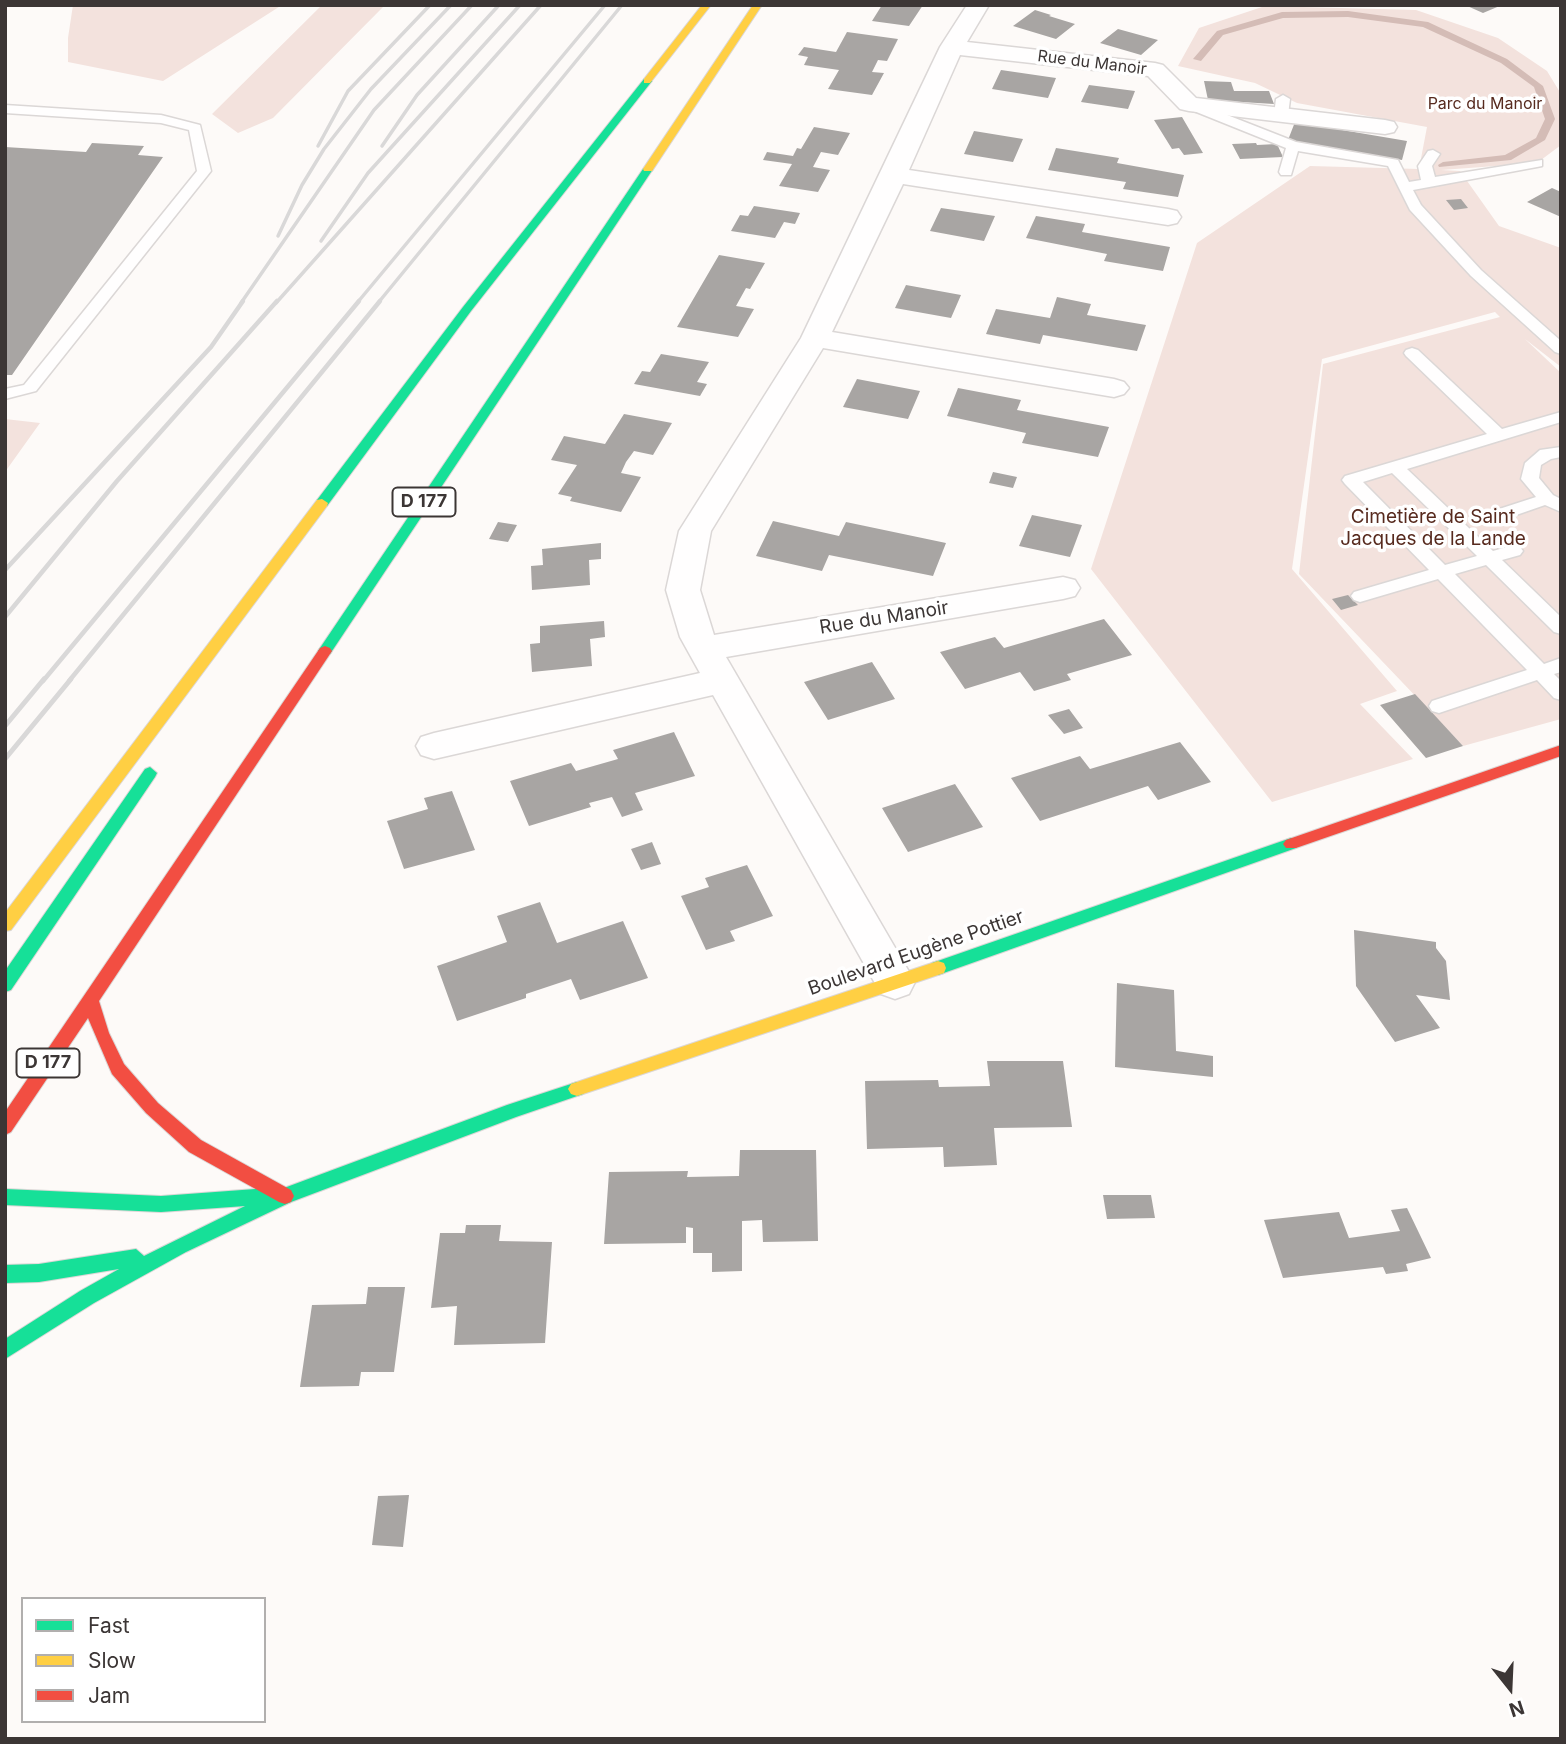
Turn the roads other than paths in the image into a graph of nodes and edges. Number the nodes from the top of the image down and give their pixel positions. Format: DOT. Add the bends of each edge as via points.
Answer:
graph roads {
  1 [pos="707,5"];
  2 [pos="758,5"];
  3 [pos="978,5"];
  4 [pos="952,47"];
  5 [pos="1189,104"];
  6 [pos="5,109"];
  7 [pos="1385,127"];
  8 [pos="1293,146"];
  9 [pos="1433,154"];
  10 [pos="1538,163"];
  11 [pos="1286,172"];
  12 [pos="894,176"];
  13 [pos="1429,183"];
  14 [pos="1405,187"];
  15 [pos="1168,218"];
  16 [pos="467,309"];
  17 [pos="815,338"];
  18 [pos="1561,349"];
  19 [pos="1412,353"];
  20 [pos="1114,388"];
  21 [pos="5,394"];
  22 [pos="1561,417"];
  23 [pos="1499,436"];
  24 [pos="1561,452"];
  25 [pos="1397,468"];
  26 [pos="1554,503"];
  27 [pos="1499,515"];
  28 [pos="1514,551"];
  29 [pos="1488,558"];
  30 [pos="1441,571"];
  31 [pos="1063,588"];
  32 [pos="1360,596"];
  33 [pos="256,618"];
  34 [pos="1561,628"];
  35 [pos="704,649"];
  36 [pos="1561,665"];
  37 [pos="1541,672"];
  38 [pos="722,681"];
  39 [pos="1561,693"];
  40 [pos="1439,706"];
  41 [pos="434,746"];
  42 [pos="1561,750"];
  43 [pos="162,756"];
  44 [pos="5,925"];
  45 [pos="895,982"];
  46 [pos="5,985"];
  47 [pos="90,1000"];
  48 [pos="5,1127"];
  49 [pos="285,1196"];
  50 [pos="5,1197"];
  51 [pos="178,1246"];
  52 [pos="5,1274"];
  53 [pos="5,1350"];
  1 -- 16 [label="main road"];
  2 -- 47 [label="main road, D 177"];
  3 -- 4 [label="street"];
  4 -- 5 [label="street, Rue du Manoir" via="1155,70"];
  4 -- 12 [label="street"];
  5 -- 7 [label="street" via="1282,107"];
  5 -- 8 [label="lane"];
  6 -- 21 [label="lane" via="161,119 195,128 204,171 30,388"];
  8 -- 11 [label="lane"];
  8 -- 14 [label="lane" via="1393,163"];
  9 -- 13 [label="lane" via="1425,166"];
  10 -- 13 [label="lane"];
  12 -- 15 [label="street"];
  12 -- 17 [label="street"];
  13 -- 14 [label="lane"];
  14 -- 18 [label="lane" via="1415,207 1476,273"];
  16 -- 33 [label="main road"];
  16 -- 44 [label="main road"];
  17 -- 20 [label="street"];
  17 -- 35 [label="street" via="695,531 683,590"];
  19 -- 23 [label="lane"];
  22 -- 23 [label="lane"];
  23 -- 25 [label="lane"];
  24 -- 26 [label="lane" via="1546,454 1534,463 1530,479"];
  25 -- 29 [label="lane"];
  25 -- 30 [label="lane" via="1351,480"];
  26 -- 27 [label="lane"];
  28 -- 29 [label="lane"];
  29 -- 30 [label="lane"];
  29 -- 34 [label="lane"];
  30 -- 32 [label="lane"];
  30 -- 37 [label="lane"];
  31 -- 35 [label="street, Rue du Manoir"];
  35 -- 38 [label="street"];
  36 -- 37 [label="lane"];
  37 -- 39 [label="lane"];
  37 -- 40 [label="lane"];
  38 -- 41 [label="street"];
  38 -- 45 [label="street"];
  42 -- 45 [label="main road, Boulevard Eugène Pottier"];
  43 -- 46 [label="main road"];
  45 -- 49 [label="main road, Boulevard Eugène Pottier" via="513,1110"];
  47 -- 48 [label="main road, D 177"];
  47 -- 49 [label="main road" via="118,1069 152,1108 195,1146"];
  49 -- 50 [label="main road" via="161,1204"];
  49 -- 51 [label="main road"];
  51 -- 52 [label="main road" via="127,1261"];
  51 -- 53 [label="main road"];
}
